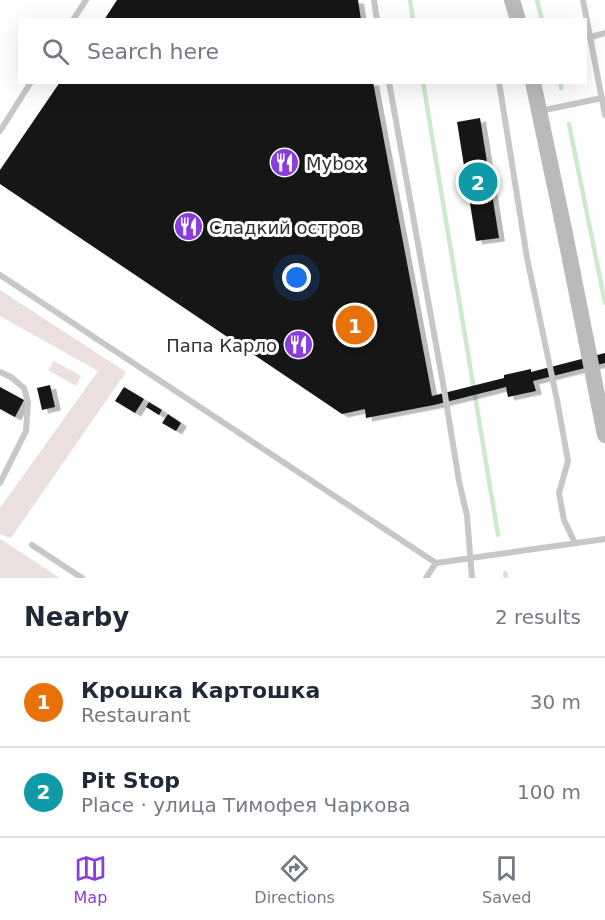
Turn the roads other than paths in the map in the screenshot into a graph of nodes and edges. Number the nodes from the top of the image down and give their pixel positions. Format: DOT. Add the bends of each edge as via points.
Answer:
graph roads {
  1 [pos="86,0"];
  2 [pos="374,0"];
  3 [pos="512,0"];
  4 [pos="582,0"];
  5 [pos="74,18"];
  6 [pos="377,18"];
  7 [pos="517,18"];
  8 [pos="586,18"];
  9 [pos="587,21"];
  10 [pos="605,33"];
  11 [pos="591,37"];
  12 [pos="31,84"];
  13 [pos="389,84"];
  14 [pos="499,84"];
  15 [pos="533,84"];
  16 [pos="602,98"];
  17 [pos="540,111"];
  18 [pos="605,115"];
  19 [pos="0,131"];
  20 [pos="0,275"];
  21 [pos="0,372"];
  22 [pos="601,394"];
  23 [pos="605,435"];
  24 [pos="2,472"];
  25 [pos="0,483"];
  26 [pos="605,539"];
  27 [pos="575,543"];
  28 [pos="32,545"];
  29 [pos="471,557"];
  30 [pos="436,563"];
  31 [pos="82,578"];
  32 [pos="426,578"];
  33 [pos="472,578"];
  1 -- 5 [label="lane"];
  2 -- 6 [label="lane"];
  3 -- 7 [label="main road"];
  4 -- 8 [label="lane"];
  9 -- 11 [label="lane"];
  10 -- 11 [label="lane"];
  11 -- 16 [label="lane"];
  12 -- 19 [label="lane"];
  13 -- 29 [label="lane" via="467,516"];
  14 -- 27 [label="lane" via="526,258 568,461 559,493 564,520"];
  15 -- 17 [label="main road"];
  16 -- 17 [label="lane"];
  16 -- 18 [label="lane"];
  17 -- 22 [label="main road"];
  20 -- 30 [label="lane"];
  21 -- 24 [label="lane" via="24,388 28,402 26,431"];
  22 -- 23 [label="main road"];
  24 -- 25 [label="lane"];
  26 -- 27 [label="lane"];
  27 -- 29 [label="lane"];
  28 -- 31 [label="lane"];
  29 -- 30 [label="lane"];
  29 -- 33 [label="lane"];
  30 -- 32 [label="lane"];
}
